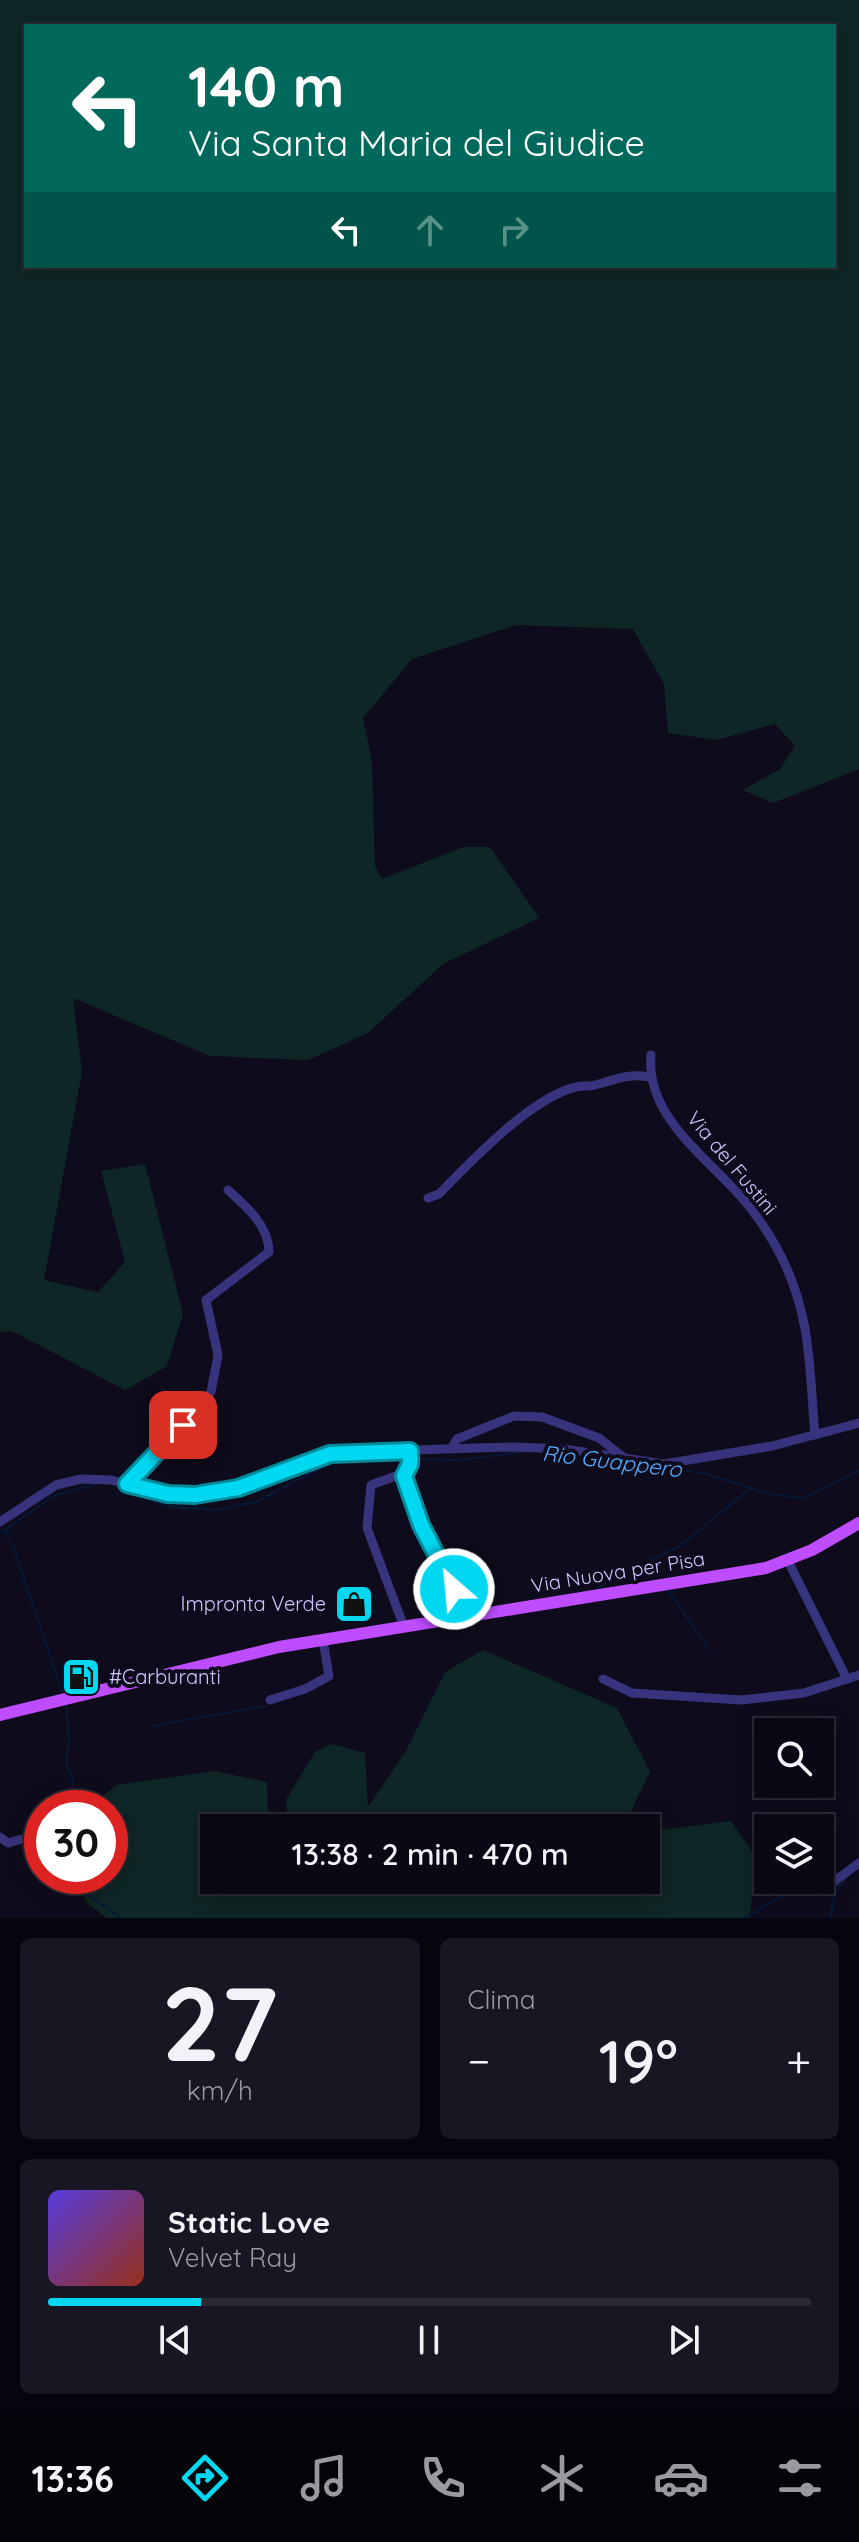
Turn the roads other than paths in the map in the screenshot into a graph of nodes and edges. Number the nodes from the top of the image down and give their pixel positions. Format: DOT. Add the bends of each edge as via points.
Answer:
graph roads {
  1 [pos="651,1055"];
  2 [pos="649,1077"];
  3 [pos="228,1190"];
  4 [pos="428,1198"];
  5 [pos="859,1423"];
  6 [pos="815,1435"];
  7 [pos="451,1449"];
  8 [pos="624,1458"];
  9 [pos="408,1460"];
  10 [pos="127,1484"];
  11 [pos="0,1522"];
  12 [pos="859,1523"];
  13 [pos="788,1561"];
  14 [pos="467,1617"];
  15 [pos="404,1627"];
  16 [pos="323,1640"];
  17 [pos="859,1675"];
  18 [pos="603,1679"];
  19 [pos="847,1679"];
  20 [pos="270,1700"];
  21 [pos="0,1715"];
  22 [pos="0,1837"];
  23 [pos="24,1838"];
  24 [pos="859,1863"];
  25 [pos="834,1882"];
  1 -- 2 [label="street"];
  2 -- 4 [label="street" via="623,1075 555,1097 510,1127 439,1194"];
  2 -- 6 [label="street, Via del Fustini" via="680,1133 750,1207 781,1256 808,1331"];
  3 -- 10 [label="street" via="269,1238 269,1252 206,1300 218,1355 211,1392"];
  5 -- 6 [label="street"];
  6 -- 8 [label="street" via="664,1464"];
  7 -- 8 [label="street" via="564,1449"];
  7 -- 8 [label="street" via="467,1434 514,1416 542,1417 599,1438"];
  7 -- 9 [label="street"];
  9 -- 10 [label="street" via="330,1454 238,1488 195,1495"];
  9 -- 14 [label="street" via="421,1525"];
  9 -- 15 [label="street" via="371,1485 366,1513"];
  10 -- 11 [label="street" via="81,1479 56,1485"];
  12 -- 13 [label="main road, Via Nuova per Pisa"];
  13 -- 14 [label="main road, Via Nuova per Pisa"];
  13 -- 19 [label="street"];
  14 -- 15 [label="main road, Via Nuova per Pisa"];
  15 -- 16 [label="main road, Via Nuova per Pisa"];
  16 -- 20 [label="street" via="329,1676"];
  16 -- 21 [label="main road, Via Nuova per Pisa"];
  17 -- 19 [label="street"];
  18 -- 19 [label="street" via="632,1693 741,1700 804,1693"];
  22 -- 23 [label="street" via="8,1843"];
  24 -- 25 [label="street"];
}
